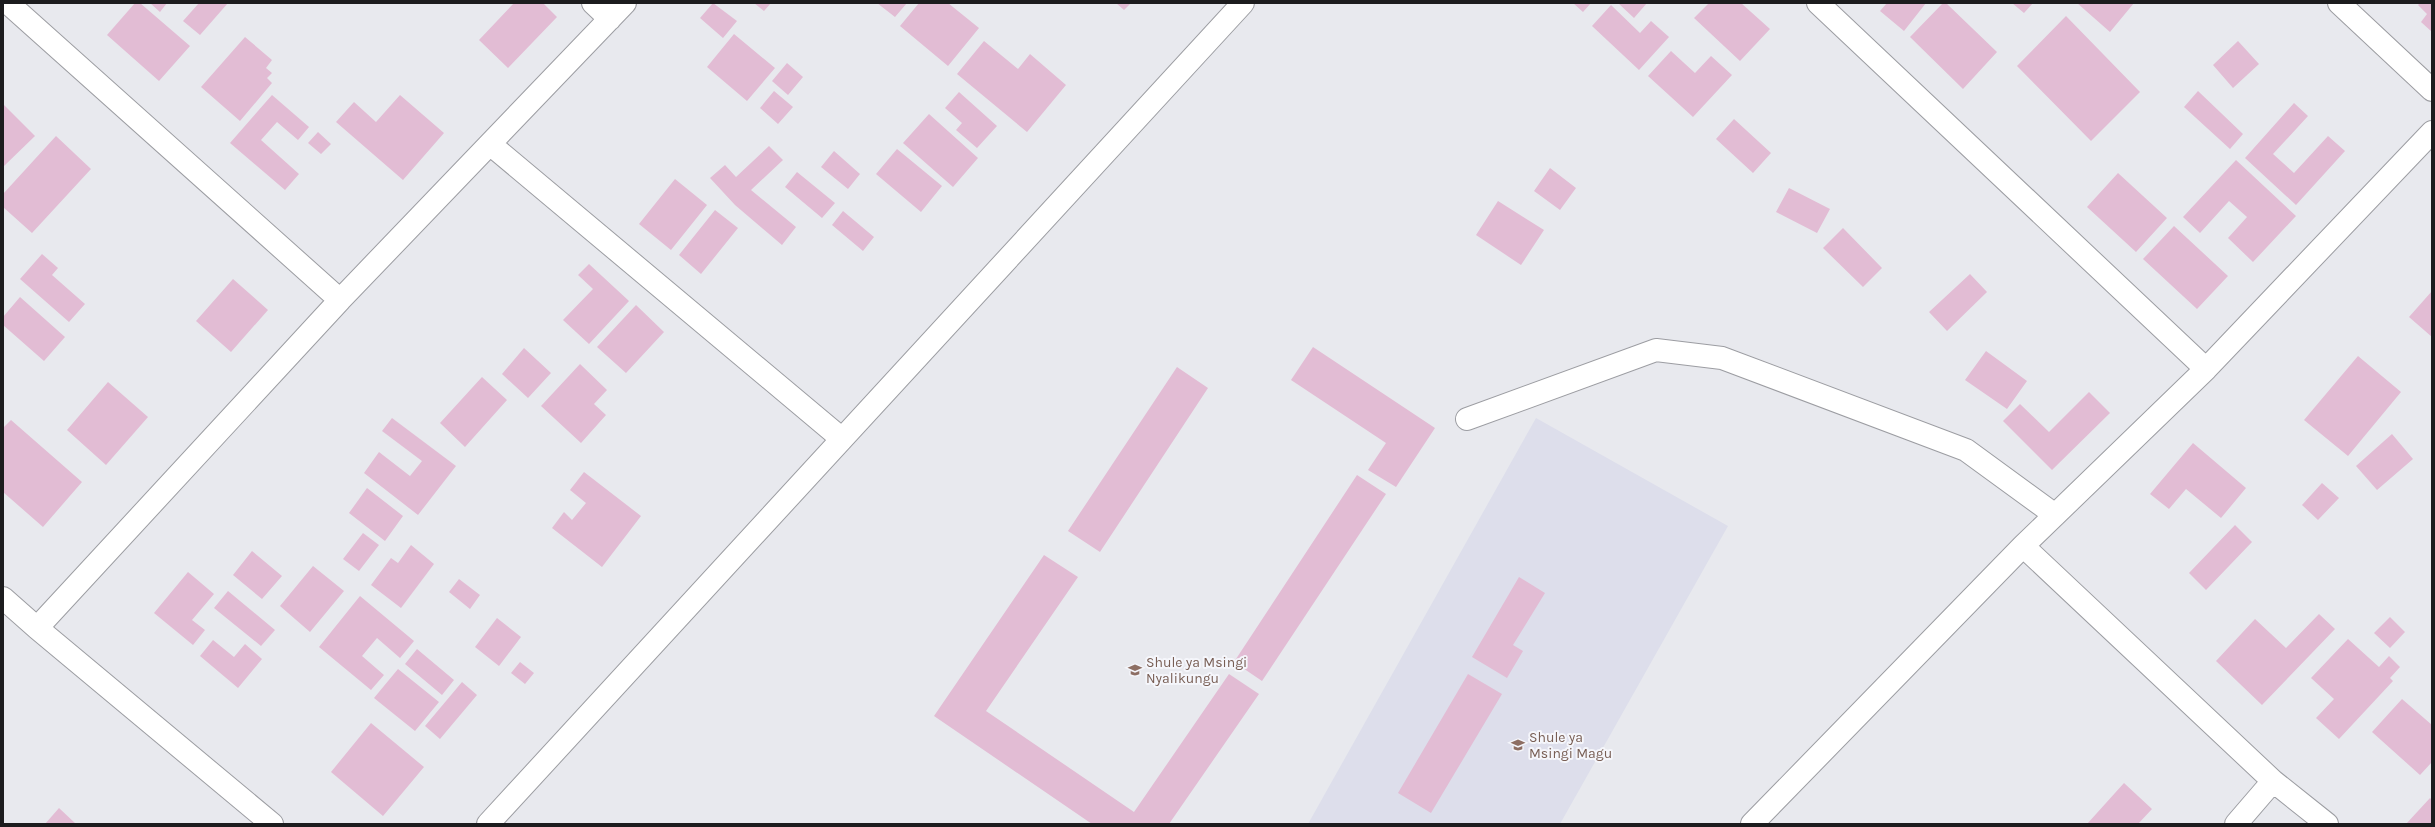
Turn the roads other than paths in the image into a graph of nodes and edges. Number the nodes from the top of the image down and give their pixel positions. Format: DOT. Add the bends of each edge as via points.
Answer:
graph roads {
  1 [pos="8,3"];
  2 [pos="593,3"];
  3 [pos="625,3"];
  4 [pos="1244,3"];
  5 [pos="1818,3"];
  6 [pos="2339,3"];
  7 [pos="610,19"];
  8 [pos="2432,90"];
  9 [pos="2432,132"];
  10 [pos="490,144"];
  11 [pos="340,300"];
  12 [pos="2206,369"];
  13 [pos="1467,419"];
  14 [pos="842,439"];
  15 [pos="2055,515"];
  16 [pos="2023,546"];
  17 [pos="3,598"];
  18 [pos="37,628"];
  19 [pos="2273,781"];
  20 [pos="272,824"];
  21 [pos="488,824"];
  22 [pos="1752,824"];
  23 [pos="2236,824"];
  24 [pos="2327,824"];
  1 -- 11 [label="street"];
  2 -- 7 [label="street"];
  3 -- 7 [label="street"];
  4 -- 14 [label="street"];
  5 -- 12 [label="street"];
  6 -- 8 [label="street"];
  7 -- 10 [label="street"];
  9 -- 12 [label="street"];
  10 -- 11 [label="street"];
  10 -- 14 [label="street"];
  11 -- 18 [label="street"];
  12 -- 15 [label="street"];
  13 -- 15 [label="street" via="1656,350 1722,358 1966,450"];
  14 -- 21 [label="street"];
  15 -- 16 [label="street"];
  16 -- 19 [label="street"];
  16 -- 22 [label="street"];
  17 -- 18 [label="street"];
  18 -- 20 [label="street"];
  19 -- 23 [label="street"];
  19 -- 24 [label="street"];
}
